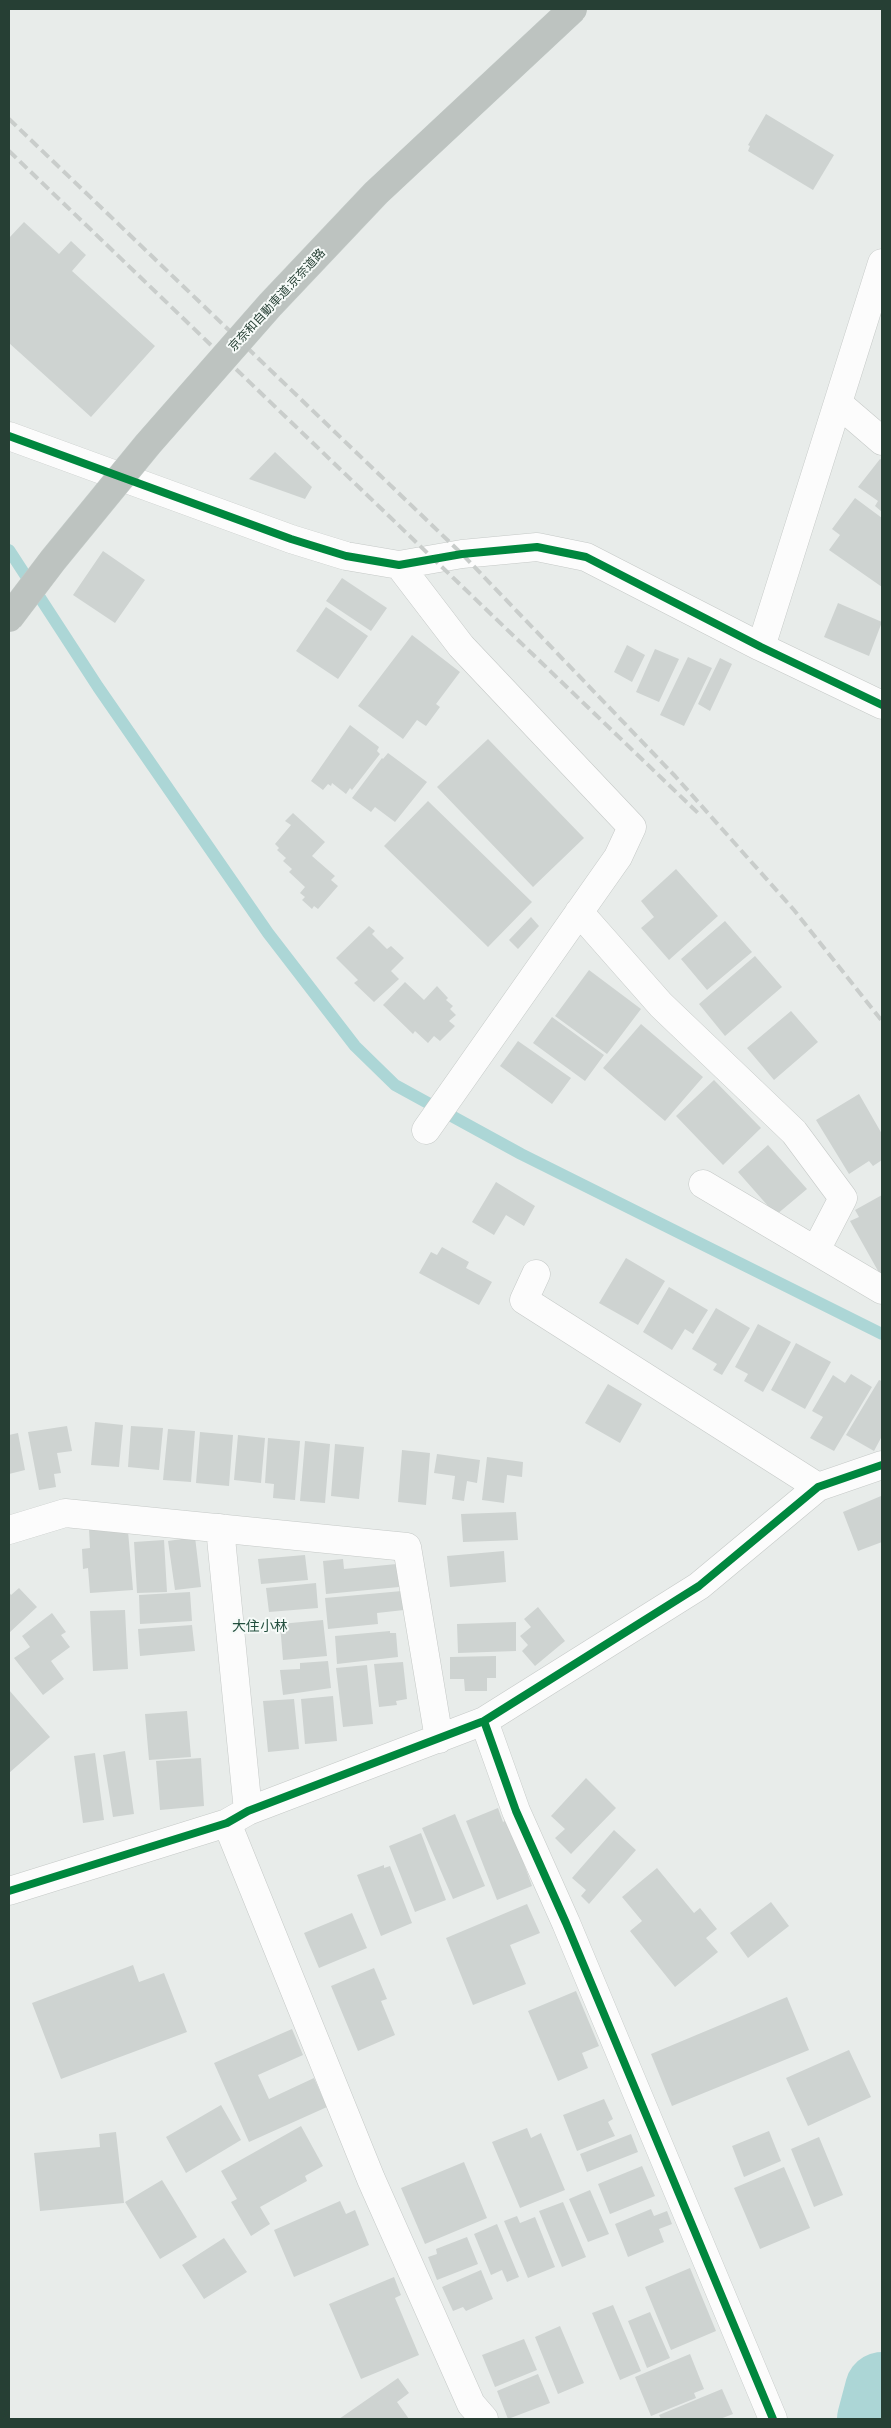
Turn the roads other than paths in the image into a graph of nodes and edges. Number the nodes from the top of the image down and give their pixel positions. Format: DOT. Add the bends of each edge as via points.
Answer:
graph roads {
  1 [pos="573,9"];
  2 [pos="882,263"];
  3 [pos="839,404"];
  4 [pos="9,436"];
  5 [pos="882,441"];
  6 [pos="399,565"];
  7 [pos="9,618"];
  8 [pos="761,647"];
  9 [pos="882,705"];
  10 [pos="579,912"];
  11 [pos="426,1130"];
  12 [pos="703,1184"];
  13 [pos="816,1250"];
  14 [pos="536,1274"];
  15 [pos="882,1290"];
  16 [pos="882,1465"];
  17 [pos="818,1487"];
  18 [pos="220,1528"];
  19 [pos="9,1530"];
  20 [pos="484,1721"];
  21 [pos="438,1739"];
  22 [pos="237,1817"];
  23 [pos="9,1891"];
  24 [pos="484,2419"];
  25 [pos="773,2419"];
  1 -- 7 [label="highway, 京奈和自動車道;京奈道路, bridge" via="376,193 270,305 148,444"];
  2 -- 3 [label="street"];
  3 -- 5 [label="street"];
  3 -- 8 [label="street"];
  4 -- 6 [label="street" via="291,539 346,556"];
  6 -- 8 [label="street" via="462,554 537,547 586,556"];
  6 -- 10 [label="street" via="461,646 632,827 618,857"];
  8 -- 9 [label="street"];
  10 -- 11 [label="street"];
  10 -- 13 [label="street" via="661,1005 794,1132 843,1198"];
  12 -- 13 [label="street"];
  13 -- 15 [label="street"];
  14 -- 17 [label="street" via="524,1300"];
  16 -- 17 [label="street"];
  17 -- 20 [label="street" via="699,1586"];
  18 -- 19 [label="street" via="65,1513"];
  18 -- 21 [label="street" via="408,1547"];
  18 -- 22 [label="street"];
  20 -- 21 [label="street"];
  20 -- 25 [label="street" via="516,1811 570,1932"];
  21 -- 22 [label="street"];
  22 -- 23 [label="street"];
  22 -- 24 [label="street" via="372,2179 471,2404"];
}
